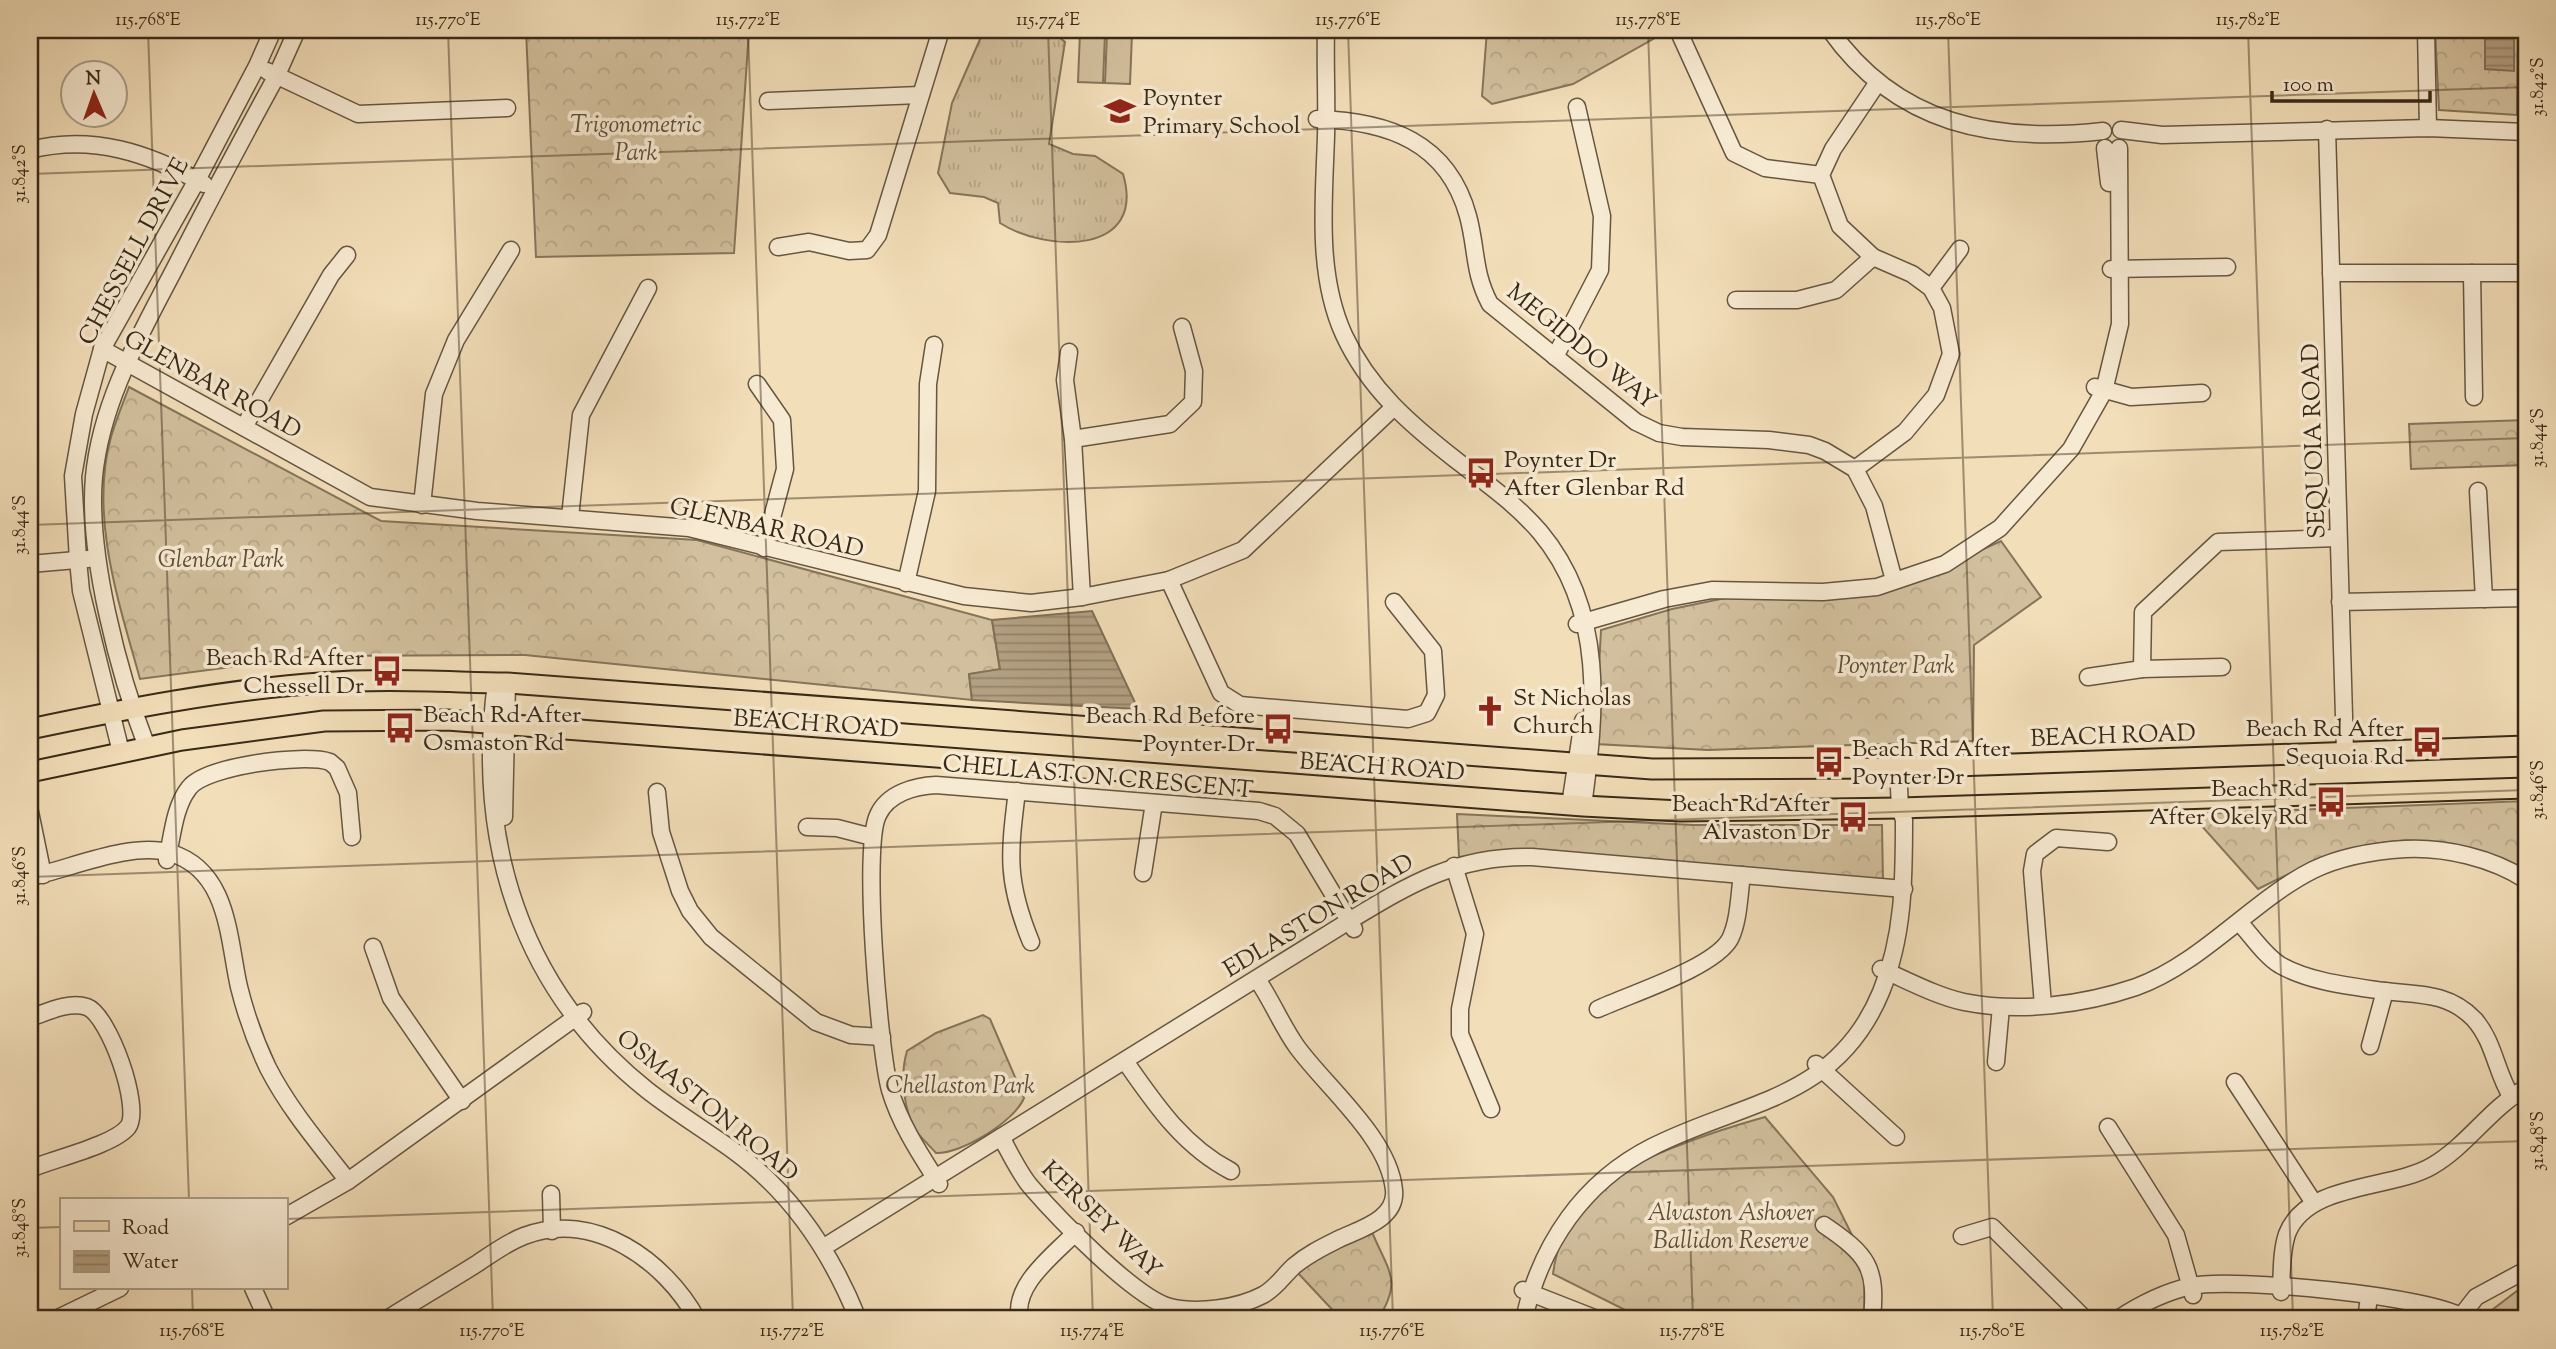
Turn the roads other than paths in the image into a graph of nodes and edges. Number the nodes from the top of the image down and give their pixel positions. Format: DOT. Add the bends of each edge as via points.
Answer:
graph roads {
  1 [pos="273,30"];
  2 [pos="297,30"];
  3 [pos="941,30"];
  4 [pos="1317,30"];
  5 [pos="1326,30"];
  6 [pos="1678,30"];
  7 [pos="1830,30"];
  8 [pos="2426,30"];
  9 [pos="257,66"];
  10 [pos="276,77"];
  11 [pos="1878,82"];
  12 [pos="920,95"];
  13 [pos="768,101"];
  14 [pos="1577,107"];
  15 [pos="507,108"];
  16 [pos="1322,119"];
  17 [pos="2428,128"];
  18 [pos="2327,130"];
  19 [pos="2526,132"];
  20 [pos="2112,141"];
  21 [pos="30,150"];
  22 [pos="1821,175"];
  23 [pos="197,180"];
  24 [pos="215,190"];
  25 [pos="778,247"];
  26 [pos="1960,248"];
  27 [pos="511,250"];
  28 [pos="346,255"];
  29 [pos="1873,257"];
  30 [pos="2227,267"];
  31 [pos="2115,269"];
  32 [pos="2331,273"];
  33 [pos="2472,273"];
  34 [pos="2526,273"];
  35 [pos="648,288"];
  36 [pos="1931,288"];
  37 [pos="1735,300"];
  38 [pos="1182,327"];
  39 [pos="934,345"];
  40 [pos="102,349"];
  41 [pos="1069,352"];
  42 [pos="1555,357"];
  43 [pos="126,362"];
  44 [pos="757,384"];
  45 [pos="2099,389"];
  46 [pos="2202,393"];
  47 [pos="2474,397"];
  48 [pos="1389,411"];
  49 [pos="244,428"];
  50 [pos="1073,439"];
  51 [pos="1854,469"];
  52 [pos="2478,491"];
  53 [pos="422,505"];
  54 [pos="570,517"];
  55 [pos="2338,538"];
  56 [pos="764,548"];
  57 [pos="98,557"];
  58 [pos="78,560"];
  59 [pos="30,564"];
  60 [pos="1892,573"];
  61 [pos="1169,580"];
  62 [pos="906,583"];
  63 [pos="1082,597"];
  64 [pos="2526,598"];
  65 [pos="2484,599"];
  66 [pos="1394,602"];
  67 [pos="2340,602"];
  68 [pos="1580,618"];
  69 [pos="2222,667"];
  70 [pos="2142,669"];
  71 [pos="2088,677"];
  72 [pos="502,683"];
  73 [pos="132,707"];
  74 [pos="108,712"];
  75 [pos="498,723"];
  76 [pos="30,729"];
  77 [pos="2526,746"];
  78 [pos="147,747"];
  79 [pos="2344,751"];
  80 [pos="121,752"];
  81 [pos="1582,763"];
  82 [pos="1898,768"];
  83 [pos="30,772"];
  84 [pos="2526,788"];
  85 [pos="1017,791"];
  86 [pos="657,792"];
  87 [pos="1154,803"];
  88 [pos="1576,805"];
  89 [pos="1900,808"];
  90 [pos="30,812"];
  91 [pos="807,827"];
  92 [pos="352,837"];
  93 [pos="873,837"];
  94 [pos="2108,842"];
  95 [pos="168,856"];
  96 [pos="1456,871"];
  97 [pos="1143,873"];
  98 [pos="37,876"];
  99 [pos="1741,880"];
  100 [pos="2526,880"];
  101 [pos="1899,892"];
  102 [pos="2239,922"];
  103 [pos="1352,925"];
  104 [pos="1031,942"];
  105 [pos="373,947"];
  106 [pos="1884,971"];
  107 [pos="1259,983"];
  108 [pos="2385,991"];
  109 [pos="2043,1005"];
  110 [pos="2001,1007"];
  111 [pos="1598,1009"];
  112 [pos="579,1015"];
  113 [pos="30,1018"];
  114 [pos="883,1037"];
  115 [pos="2370,1046"];
  116 [pos="1996,1062"];
  117 [pos="1127,1065"];
  118 [pos="1819,1068"];
  119 [pos="2235,1082"];
  120 [pos="2526,1088"];
  121 [pos="2511,1096"];
  122 [pos="462,1101"];
  123 [pos="1491,1109"];
  124 [pos="2108,1127"];
  125 [pos="1896,1137"];
  126 [pos="1003,1141"];
  127 [pos="30,1169"];
  128 [pos="1231,1171"];
  129 [pos="937,1180"];
  130 [pos="348,1181"];
  131 [pos="551,1195"];
  132 [pos="2314,1203"];
  133 [pos="287,1216"];
  134 [pos="1824,1225"];
  135 [pos="552,1231"];
  136 [pos="1076,1232"];
  137 [pos="1962,1236"];
  138 [pos="830,1248"];
  139 [pos="2526,1270"];
  140 [pos="2281,1289"];
  141 [pos="116,1290"];
  142 [pos="254,1290"];
  143 [pos="1527,1291"];
  144 [pos="2192,1291"];
  145 [pos="2368,1308"];
  146 [pos="2457,1318"];
  147 [pos="56,1319"];
  148 [pos="267,1319"];
  149 [pos="387,1319"];
  150 [pos="697,1319"];
  151 [pos="858,1319"];
  152 [pos="868,1319"];
  153 [pos="1020,1319"];
  154 [pos="1514,1319"];
  155 [pos="1524,1319"];
  156 [pos="1597,1319"];
  157 [pos="1872,1319"];
  158 [pos="2085,1319"];
  159 [pos="2118,1319"];
  160 [pos="2136,1319"];
  1 -- 9 [label="street, CHESSELL DRIVE"];
  2 -- 10 [label="street, CHESSELL DRIVE"];
  3 -- 12 [label="street"];
  4 -- 16 [label="street"];
  5 -- 16 [label="street"];
  6 -- 22 [label="street" via="1734,153 1765,168"];
  7 -- 11 [label="street" via="1850,57"];
  8 -- 17 [label="street"];
  9 -- 10 [label="street"];
  9 -- 23 [label="street, CHESSELL DRIVE"];
  10 -- 15 [label="street" via="358,114"];
  10 -- 24 [label="street, CHESSELL DRIVE"];
  11 -- 20 [label="street" via="1949,122 1977,130"];
  11 -- 22 [label="street"];
  12 -- 13 [label="street"];
  12 -- 25 [label="street" via="878,235 866,250 809,242"];
  14 -- 42 [label="street" via="1602,216 1600,270"];
  16 -- 42 [label="street, MEGIDDO WAY" via="1381,128 1417,142 1437,158 1456,181 1469,217 1478,282 1490,304"];
  16 -- 48 [label="street" via="1318,255 1324,302 1349,366"];
  17 -- 18 [label="street"];
  17 -- 19 [label="street"];
  18 -- 20 [label="street"];
  18 -- 32 [label="street, SEQUOIA ROAD"];
  20 -- 31 [label="street"];
  21 -- 23 [label="street" via="99,144 148,156"];
  22 -- 29 [label="street" via="1840,226"];
  23 -- 24 [label="street"];
  23 -- 40 [label="street, CHESSELL DRIVE"];
  24 -- 43 [label="street, CHESSELL DRIVE"];
  26 -- 36 [label="street"];
  27 -- 53 [label="street" via="456,340 434,394"];
  28 -- 49 [label="street"];
  29 -- 36 [label="street"];
  29 -- 37 [label="street" via="1836,290 1797,300"];
  30 -- 31 [label="street"];
  31 -- 45 [label="street"];
  32 -- 33 [label="street"];
  32 -- 55 [label="street, SEQUOIA ROAD"];
  33 -- 34 [label="street"];
  33 -- 47 [label="street"];
  35 -- 54 [label="street" via="581,415"];
  36 -- 51 [label="street" via="1942,308 1951,354 1936,396 1905,432"];
  38 -- 50 [label="street" via="1194,371 1192,402 1170,424"];
  39 -- 62 [label="street" via="928,384 927,491"];
  40 -- 43 [label="street, GLENBAR ROAD"];
  40 -- 58 [label="street, CHESSELL DRIVE" via="73,476"];
  41 -- 50 [label="street" via="1065,380"];
  42 -- 51 [label="street, MEGIDDO WAY" via="1636,422 1659,432 1809,444"];
  43 -- 49 [label="street, GLENBAR ROAD"];
  43 -- 57 [label="street, CHESSELL DRIVE" via="107,413 94,478"];
  44 -- 56 [label="street" via="782,421 785,469"];
  45 -- 46 [label="street" via="2131,397"];
  45 -- 60 [label="street" via="2072,435 1986,527 1950,551"];
  45 -- 68 [label="street" via="2071,449 2000,528 1945,564 1853,591 1712,590"];
  48 -- 61 [label="street, GLENBAR ROAD" via="1243,550"];
  48 -- 68 [label="street" via="1519,523 1550,563"];
  49 -- 53 [label="street, GLENBAR ROAD" via="370,497"];
  50 -- 63 [label="street"];
  51 -- 60 [label="street" via="1874,506"];
  52 -- 65 [label="street"];
  53 -- 54 [label="street, GLENBAR ROAD"];
  54 -- 56 [label="street, GLENBAR ROAD" via="689,528"];
  55 -- 67 [label="street, SEQUOIA ROAD"];
  55 -- 70 [label="street" via="2218,542 2143,612"];
  56 -- 62 [label="street, GLENBAR ROAD"];
  57 -- 58 [label="street"];
  57 -- 73 [label="street, CHESSELL DRIVE"];
  58 -- 59 [label="street"];
  58 -- 74 [label="street, CHESSELL DRIVE"];
  60 -- 68 [label="street" via="1838,584 1689,584"];
  61 -- 63 [label="street, GLENBAR ROAD"];
  61 -- 66 [label="street" via="1221,693 1240,705 1408,719 1427,713 1436,695 1433,651"];
  62 -- 63 [label="street, GLENBAR ROAD" via="964,596 1031,603"];
  64 -- 65 [label="street"];
  65 -- 67 [label="street"];
  67 -- 79 [label="street, SEQUOIA ROAD"];
  68 -- 81 [label="street" via="1585,694"];
  69 -- 70 [label="street"];
  70 -- 71 [label="street"];
  72 -- 73 [label="main road, BEACH ROAD" via="320,683"];
  72 -- 75 [label="street, OSMASTON ROAD"];
  72 -- 81 [label="main road, BEACH ROAD"];
  73 -- 74 [label="main road, BEACH ROAD"];
  73 -- 78 [label="street, CHESSELL DRIVE"];
  74 -- 76 [label="main road, BEACH ROAD"];
  74 -- 80 [label="street, CHESSELL DRIVE"];
  75 -- 78 [label="main road, BEACH ROAD" via="324,721"];
  75 -- 88 [label="main road, BEACH ROAD"];
  75 -- 112 [label="street, OSMASTON ROAD" via="511,861 545,950"];
  77 -- 79 [label="main road, BEACH ROAD"];
  78 -- 80 [label="main road, BEACH ROAD"];
  79 -- 82 [label="main road, BEACH ROAD"];
  80 -- 83 [label="main road, BEACH ROAD"];
  81 -- 82 [label="main road, BEACH ROAD" via="1717,770"];
  81 -- 88 [label="street"];
  82 -- 89 [label="street"];
  84 -- 89 [label="main road, BEACH ROAD"];
  85 -- 87 [label="street, CHELLASTON CRESCENT"];
  85 -- 93 [label="street, CHELLASTON CRESCENT" via="936,785 907,789 878,814"];
  85 -- 104 [label="street" via="1011,879"];
  86 -- 114 [label="street" via="661,832 680,891 711,937 816,1022 851,1035"];
  87 -- 97 [label="street"];
  87 -- 103 [label="street, CHELLASTON CRESCENT" via="1275,816 1297,834"];
  88 -- 89 [label="main road, BEACH ROAD" via="1680,811"];
  89 -- 101 [label="street" via="1904,820"];
  90 -- 98 [label="street"];
  91 -- 93 [label="street" via="837,828"];
  92 -- 95 [label="street" via="343,778 330,762 307,759 215,772 195,780 181,802"];
  93 -- 114 [label="street, CHELLASTON CRESCENT" via="874,930"];
  94 -- 109 [label="street" via="2056,838 2035,854 2032,871"];
  95 -- 98 [label="street" via="133,852"];
  95 -- 130 [label="street" via="204,873 223,904 240,990 268,1066 284,1097"];
  96 -- 99 [label="street, EDLASTON ROAD" via="1529,866"];
  96 -- 103 [label="street, EDLASTON ROAD"];
  96 -- 123 [label="street" via="1475,934 1460,1009 1460,1034"];
  99 -- 101 [label="street, EDLASTON ROAD"];
  99 -- 111 [label="street" via="1725,947 1698,967"];
  100 -- 102 [label="street" via="2490,863 2440,850 2381,851 2354,855 2312,871"];
  101 -- 106 [label="street" via="1897,942"];
  102 -- 108 [label="street" via="2278,964 2307,977"];
  102 -- 109 [label="street" via="2139,986 2068,1004"];
  103 -- 107 [label="street, EDLASTON ROAD"];
  105 -- 122 [label="street" via="391,998"];
  106 -- 110 [label="street" via="1962,1002"];
  106 -- 118 [label="street" via="1867,1019"];
  107 -- 117 [label="street, EDLASTON ROAD"];
  107 -- 136 [label="street, KERSEY WAY" via="1301,1052 1377,1148 1394,1188 1390,1211 1309,1254 1264,1295 1203,1309 1186,1310 1155,1301"];
  108 -- 115 [label="street"];
  108 -- 121 [label="street" via="2432,994 2453,1002 2474,1020 2495,1054"];
  109 -- 110 [label="street"];
  110 -- 116 [label="street"];
  112 -- 122 [label="street"];
  112 -- 138 [label="street, OSMASTON ROAD" via="610,1057 646,1089 755,1167"];
  113 -- 127 [label="street" via="77,1005 94,1010 106,1027 133,1116 119,1135"];
  114 -- 129 [label="street, CHELLASTON CRESCENT" via="897,1109"];
  117 -- 126 [label="street, EDLASTON ROAD"];
  117 -- 128 [label="street" via="1180,1134 1200,1154"];
  118 -- 125 [label="street"];
  118 -- 143 [label="street" via="1776,1098 1655,1145 1619,1167 1569,1215"];
  119 -- 132 [label="street"];
  120 -- 121 [label="street"];
  121 -- 132 [label="street" via="2434,1165 2410,1177 2358,1186"];
  122 -- 130 [label="street"];
  124 -- 144 [label="street" via="2176,1235"];
  126 -- 129 [label="street, EDLASTON ROAD"];
  126 -- 136 [label="street, KERSEY WAY" via="1029,1185"];
  129 -- 138 [label="street, EDLASTON ROAD"];
  130 -- 133 [label="street"];
  131 -- 135 [label="street"];
  132 -- 140 [label="street" via="2288,1231"];
  134 -- 157 [label="street" via="1849,1242 1870,1269 1875,1284"];
  135 -- 149 [label="street" via="509,1243"];
  135 -- 150 [label="street" via="594,1234 631,1248 671,1281"];
  136 -- 153 [label="street" via="1023,1290"];
  137 -- 158 [label="street" via="1992,1227"];
  138 -- 151 [label="street, OSMASTON ROAD"];
  138 -- 152 [label="street, OSMASTON ROAD"];
  139 -- 146 [label="street" via="2476,1297"];
  140 -- 144 [label="street"];
  140 -- 145 [label="street"];
  141 -- 147 [label="street"];
  142 -- 148 [label="street"];
  143 -- 154 [label="street"];
  143 -- 155 [label="street"];
  143 -- 156 [label="street"];
  144 -- 159 [label="street" via="2145,1303"];
  144 -- 160 [label="street"];
  145 -- 146 [label="street"];
}
